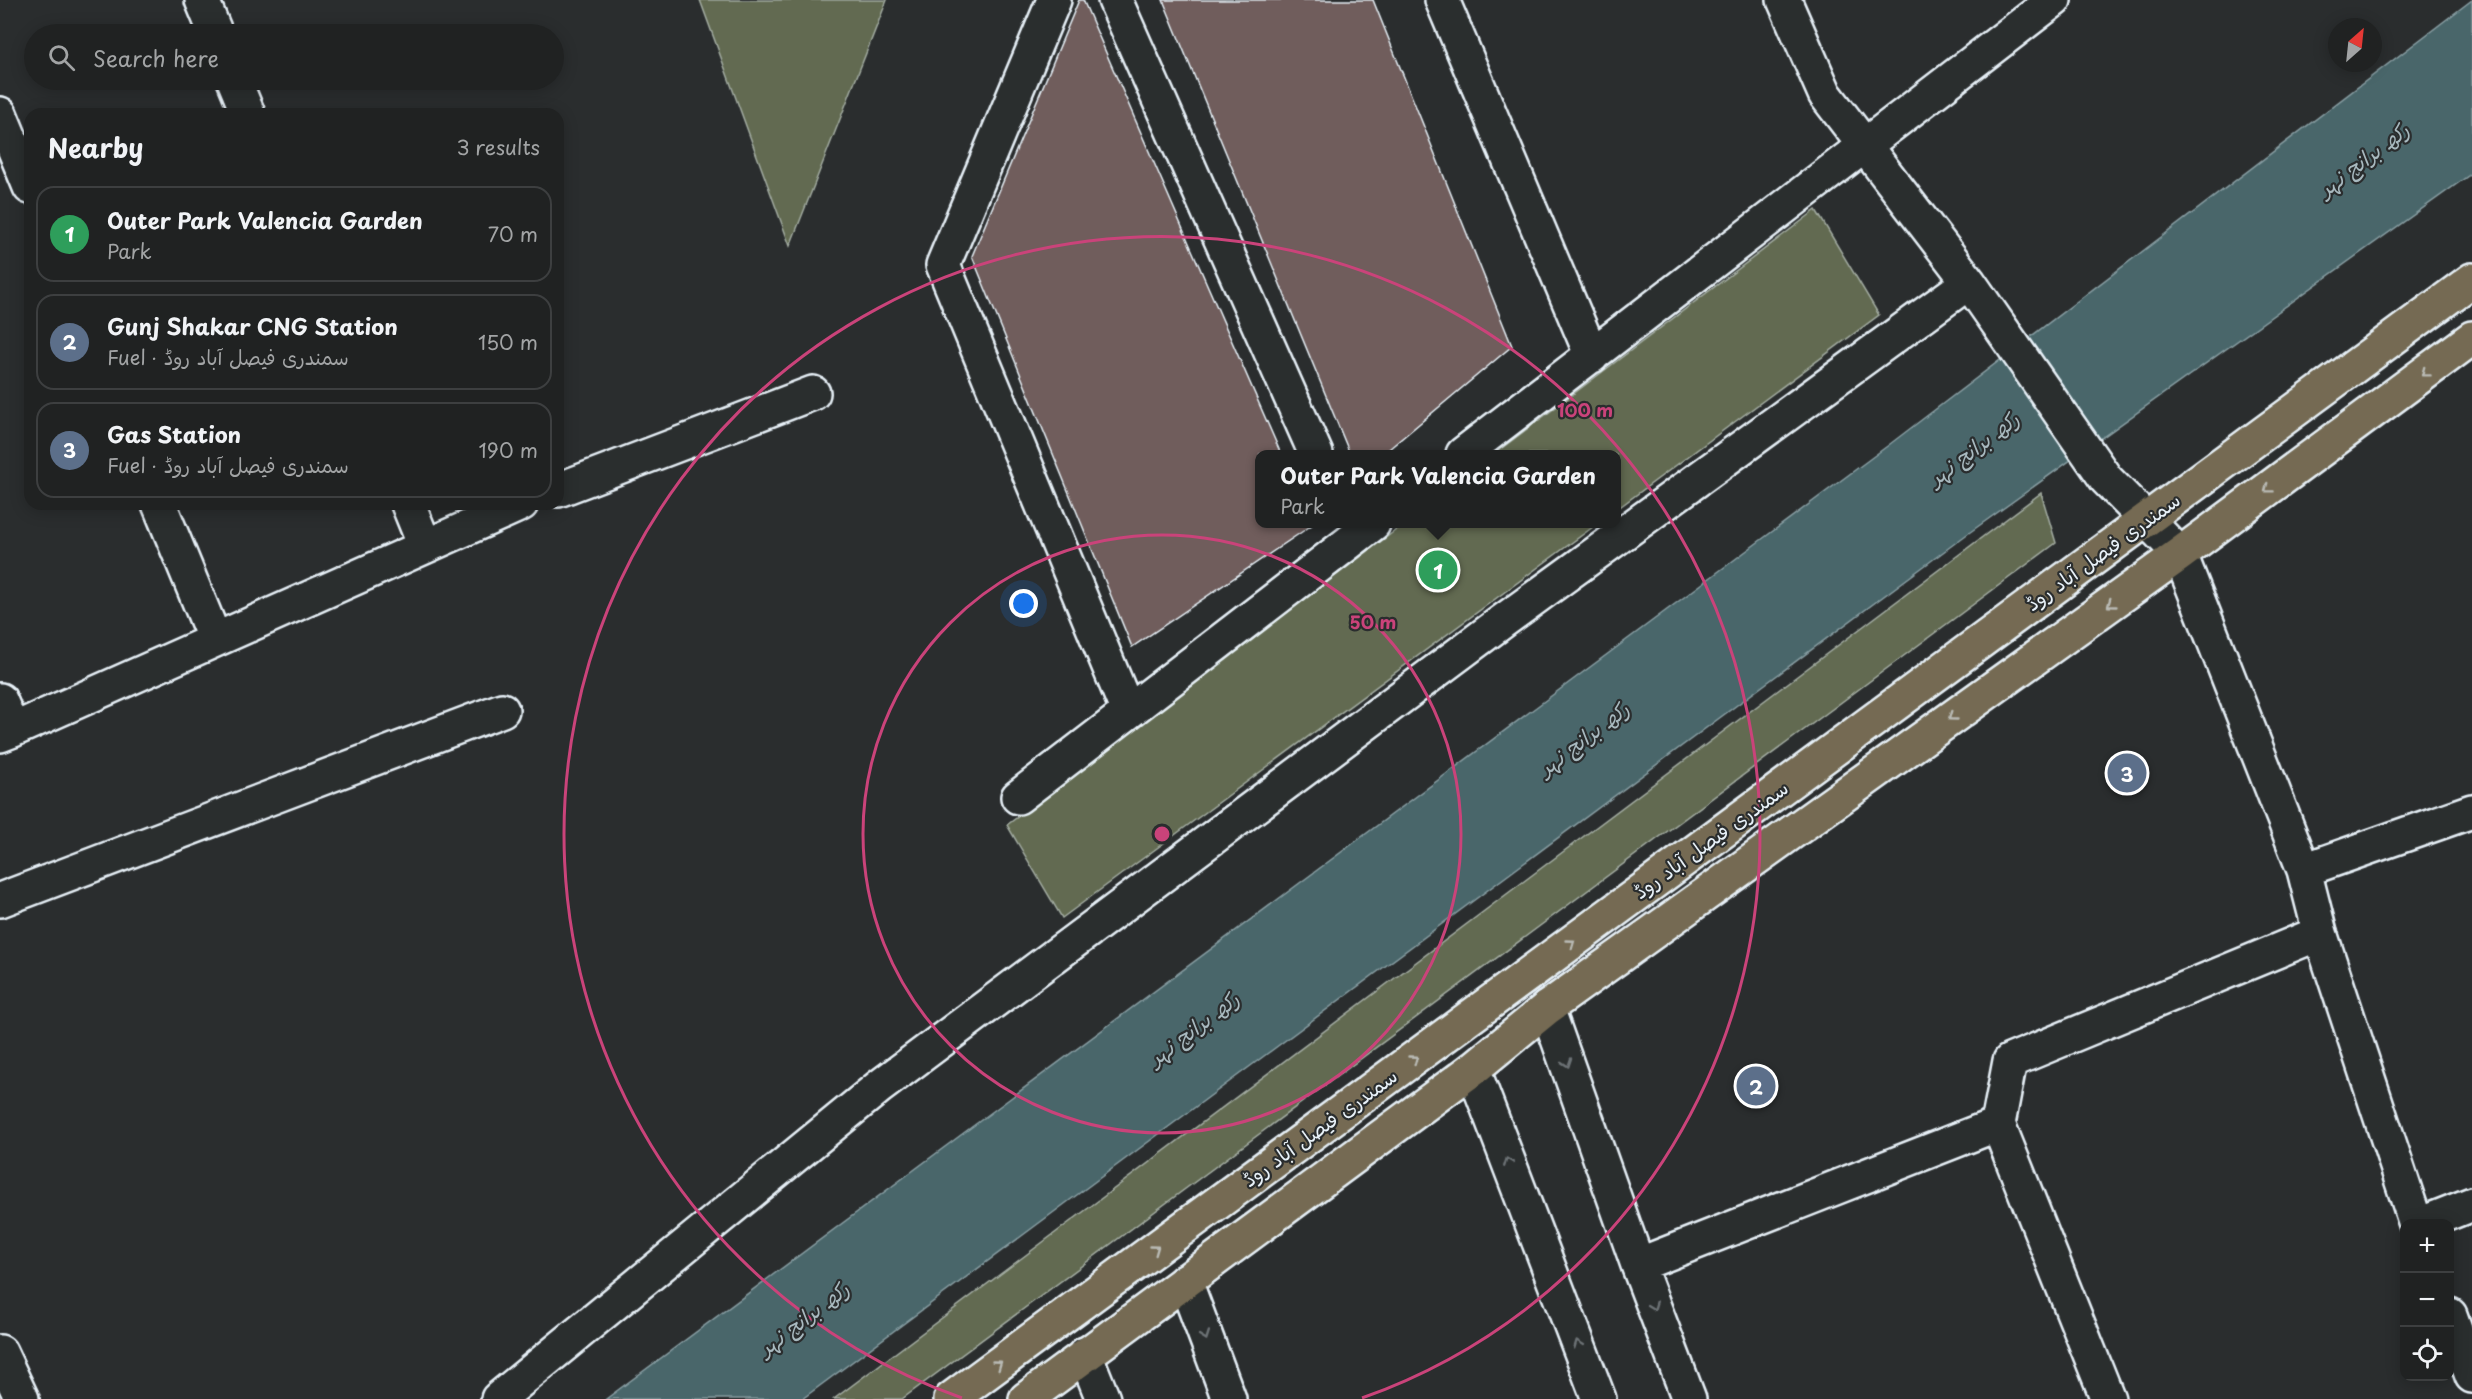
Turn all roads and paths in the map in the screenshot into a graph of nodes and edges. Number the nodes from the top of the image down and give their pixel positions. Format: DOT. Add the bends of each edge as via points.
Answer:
graph roads {
  1 [pos="202,0"];
  2 [pos="1054,0"];
  3 [pos="1115,0"];
  4 [pos="1442,0"];
  5 [pos="1784,0"];
  6 [pos="2054,0"];
  7 [pos="212,24"];
  8 [pos="238,90"];
  9 [pos="246,108"];
  10 [pos="0,114"];
  11 [pos="1864,146"];
  12 [pos="24,172"];
  13 [pos="2472,280"];
  14 [pos="1969,282"];
  15 [pos="2472,338"];
  16 [pos="1592,356"];
  17 [pos="813,393"];
  18 [pos="1314,450"];
  19 [pos="1468,450"];
  20 [pos="564,488"];
  21 [pos="161,510"];
  22 [pos="410,510"];
  23 [pos="507,510"];
  24 [pos="2147,520"];
  25 [pos="1358,529"];
  26 [pos="425,546"];
  27 [pos="2180,554"];
  28 [pos="215,640"];
  29 [pos="0,700"];
  30 [pos="502,710"];
  31 [pos="1128,712"];
  32 [pos="6,732"];
  33 [pos="1018,797"];
  34 [pos="2472,811"];
  35 [pos="2304,870"];
  36 [pos="0,900"];
  37 [pos="2320,933"];
  38 [pos="1547,1008"];
  39 [pos="1473,1069"];
  40 [pos="1998,1124"];
  41 [pos="2472,1204"];
  42 [pos="2414,1219"];
  43 [pos="2434,1219"];
  44 [pos="1638,1265"];
  45 [pos="1185,1281"];
  46 [pos="2454,1326"];
  47 [pos="0,1352"];
  48 [pos="1085,1354"];
  49 [pos="2472,1376"];
  50 [pos="22,1399"];
  51 [pos="498,1399"];
  52 [pos="951,1399"];
  53 [pos="1026,1399"];
  54 [pos="1103,1399"];
  55 [pos="1229,1399"];
  56 [pos="1599,1399"];
  57 [pos="1689,1399"];
  58 [pos="2108,1399"];
  1 -- 7 [label="street"];
  2 -- 31 [label="street" via="943,266"];
  3 -- 18 [label="street"];
  4 -- 16 [label="street"];
  5 -- 11 [label="street" via="1825,94"];
  6 -- 11 [label="street"];
  8 -- 9 [label="street"];
  10 -- 12 [label="street"];
  11 -- 14 [label="street"];
  11 -- 16 [label="street"];
  13 -- 24 [label="highway, سمندری فیصل آباد روڈ"];
  14 -- 24 [label="street" via="2106,479"];
  14 -- 51 [label="street" via="1503,621 879,1087"];
  15 -- 27 [label="highway, سمندری فیصل آباد روڈ, one-way"];
  16 -- 19 [label="street"];
  17 -- 20 [label="street"];
  21 -- 28 [label="street"];
  22 -- 26 [label="street"];
  23 -- 26 [label="street"];
  24 -- 27 [label="street"];
  52 -- 24 [label="highway, سمندری فیصل آباد روڈ, one-way"];
  25 -- 31 [label="street"];
  26 -- 28 [label="street"];
  27 -- 35 [label="street"];
  27 -- 38 [label="highway, سمندری فیصل آباد روڈ, one-way"];
  28 -- 32 [label="street"];
  29 -- 32 [label="street"];
  30 -- 36 [label="street"];
  31 -- 33 [label="street"];
  34 -- 35 [label="street"];
  35 -- 37 [label="street"];
  37 -- 40 [label="street" via="2010,1061"];
  37 -- 42 [label="street"];
  38 -- 39 [label="highway, سمندری فیصل آباد روڈ"];
  38 -- 44 [label="street, one-way"];
  39 -- 45 [label="highway, سمندری فیصل آباد روڈ"];
  56 -- 39 [label="street, one-way"];
  40 -- 44 [label="street"];
  40 -- 58 [label="street"];
  41 -- 43 [label="street"];
  44 -- 57 [label="street, one-way"];
  45 -- 48 [label="highway, سمندری فیصل آباد روڈ"];
  45 -- 55 [label="street, one-way"];
  46 -- 49 [label="street"];
  47 -- 50 [label="street"];
  48 -- 53 [label="highway, سمندری فیصل آباد روڈ"];
  48 -- 54 [label="street"];
}
